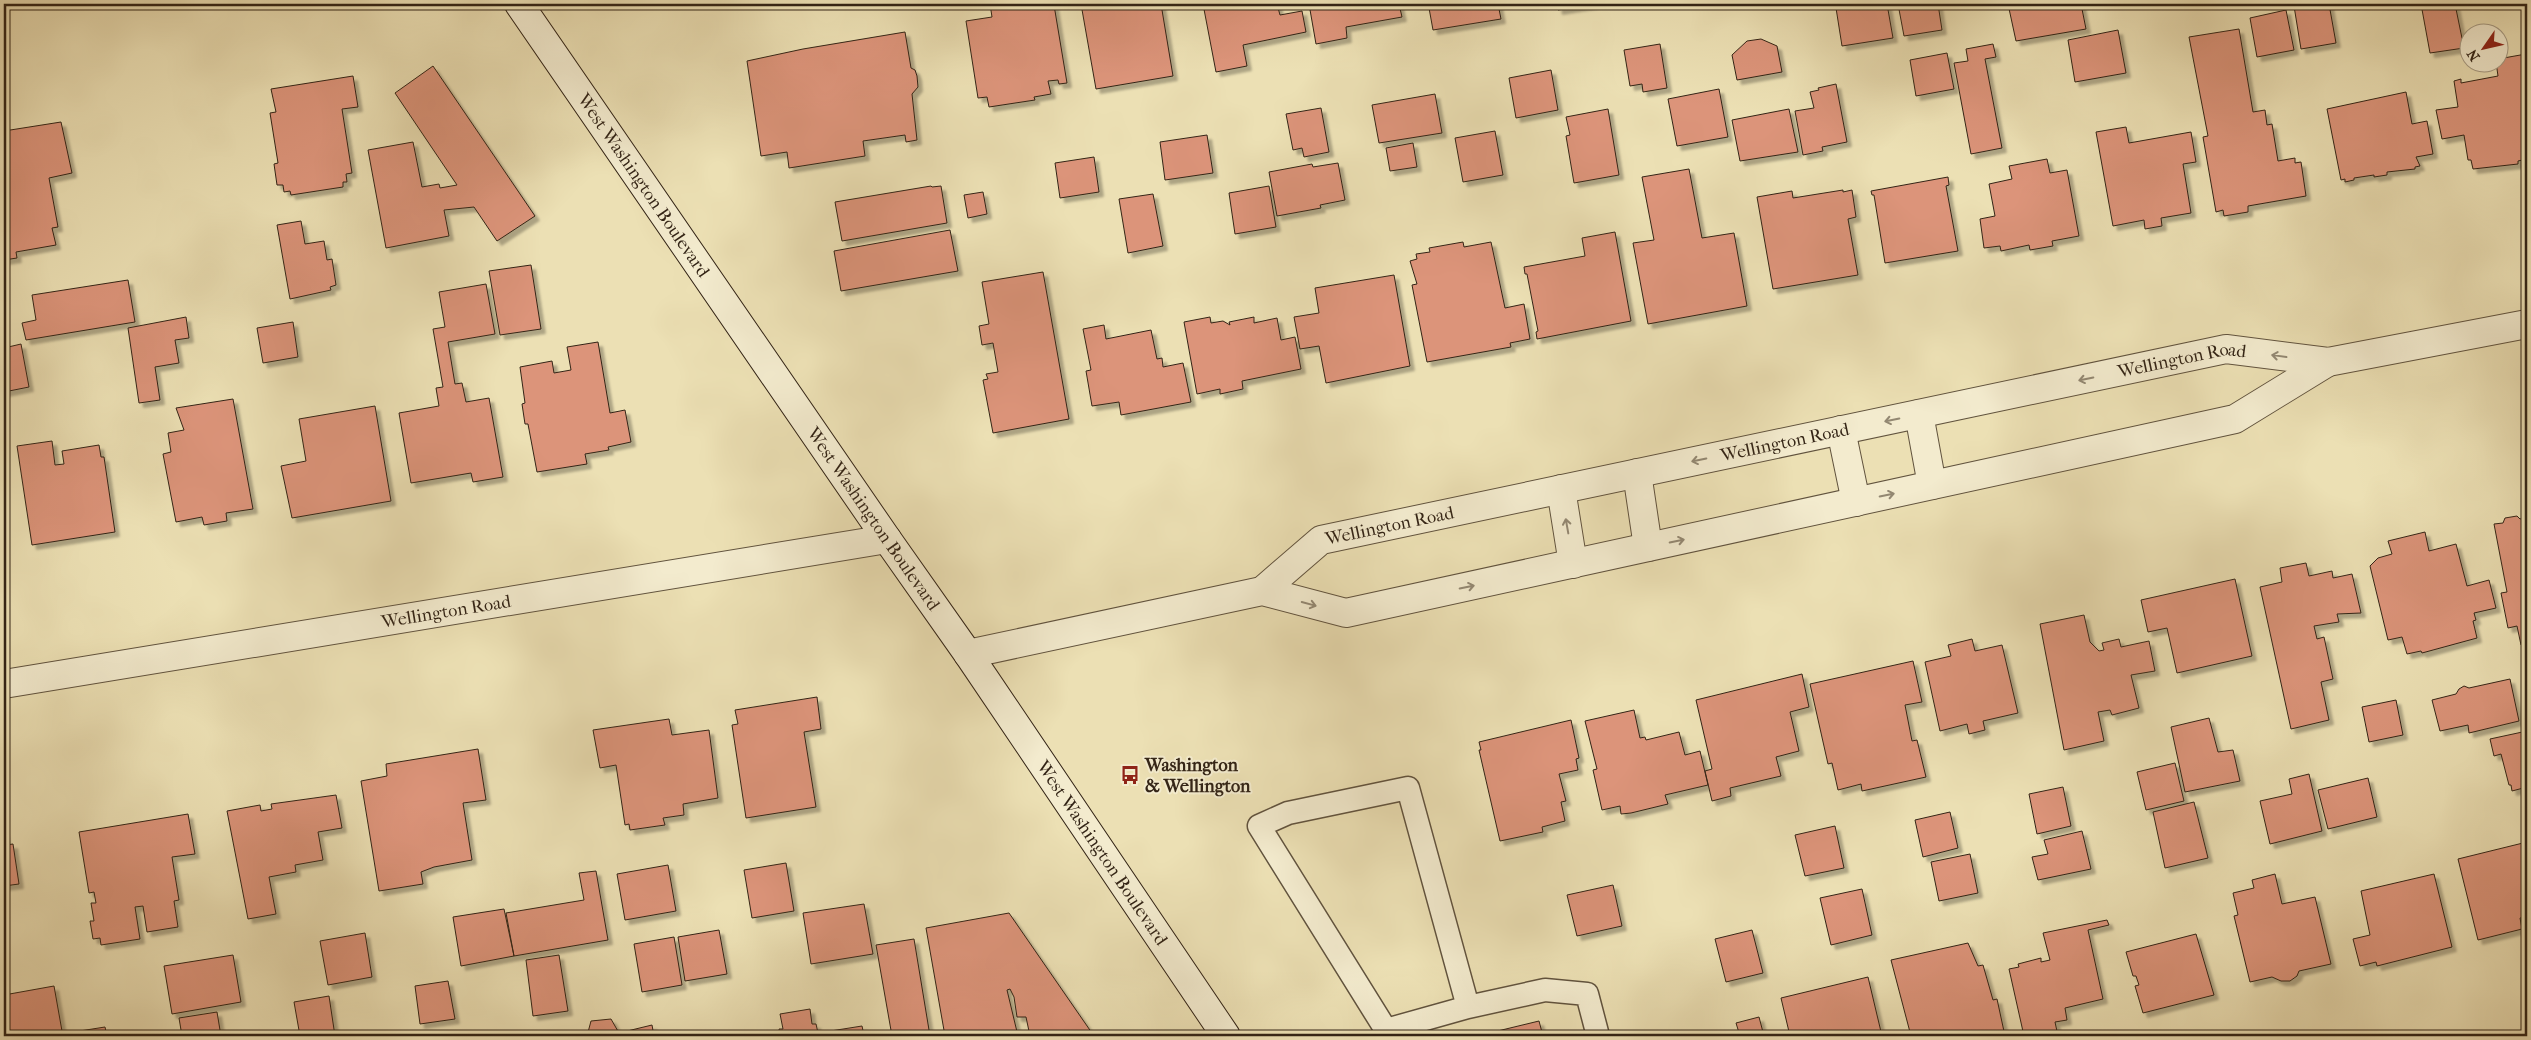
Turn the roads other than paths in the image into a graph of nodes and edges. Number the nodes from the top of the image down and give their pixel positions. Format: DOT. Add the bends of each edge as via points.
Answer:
graph roads {
  1 [pos="519,4"];
  2 [pos="2527,324"];
  3 [pos="2328,362"];
  4 [pos="1919,414"];
  5 [pos="1840,430"];
  6 [pos="1638,473"];
  7 [pos="1932,485"];
  8 [pos="1560,489"];
  9 [pos="1856,502"];
  10 [pos="886,540"];
  11 [pos="1648,547"];
  12 [pos="1574,564"];
  13 [pos="1262,591"];
  14 [pos="968,654"];
  15 [pos="4,684"];
  16 [pos="1468,1007"];
  17 [pos="1382,1033"];
  18 [pos="1226,1036"];
  19 [pos="1598,1036"];
  1 -- 10 [label="street, West Washington Boulevard"];
  2 -- 3 [label="street, Wellington Road"];
  3 -- 4 [label="street, Wellington Road, one-way" via="2226,349"];
  3 -- 7 [label="street, Wellington Road" via="2235,419"];
  4 -- 5 [label="street, Wellington Road, one-way"];
  4 -- 7 [label="street"];
  5 -- 6 [label="street, Wellington Road, one-way"];
  5 -- 9 [label="street"];
  6 -- 8 [label="street, Wellington Road"];
  6 -- 11 [label="street"];
  9 -- 7 [label="street, Wellington Road, one-way"];
  12 -- 8 [label="street, one-way"];
  8 -- 13 [label="street, Wellington Road" via="1321,540"];
  11 -- 9 [label="street, Wellington Road, one-way"];
  10 -- 14 [label="street, West Washington Boulevard"];
  10 -- 15 [label="street, Wellington Road"];
  11 -- 12 [label="street, Wellington Road"];
  13 -- 12 [label="street, Wellington Road, one-way" via="1346,613"];
  13 -- 14 [label="street, Wellington Road"];
  14 -- 18 [label="street, West Washington Boulevard"];
  16 -- 17 [label="lane"];
  16 -- 17 [label="lane" via="1408,788 1288,813 1259,826"];
  16 -- 19 [label="lane" via="1545,990 1586,994"];
}
